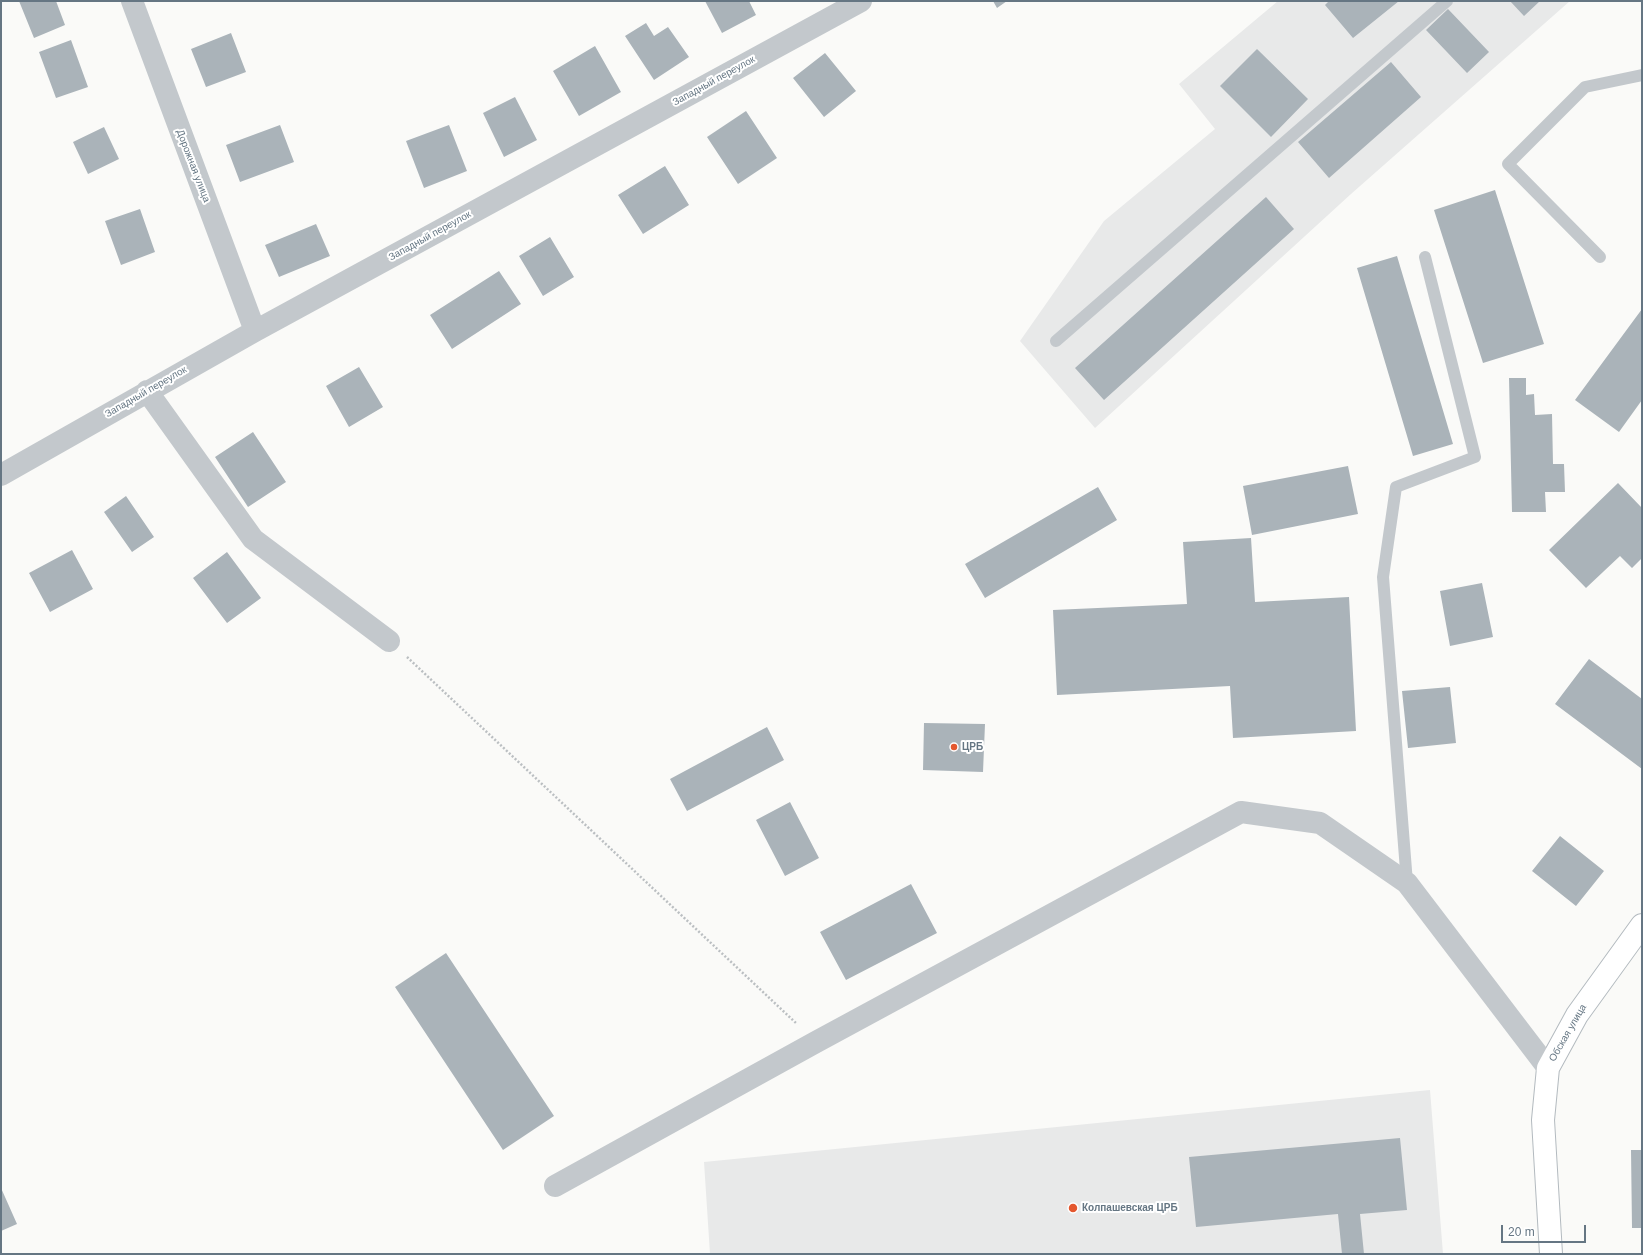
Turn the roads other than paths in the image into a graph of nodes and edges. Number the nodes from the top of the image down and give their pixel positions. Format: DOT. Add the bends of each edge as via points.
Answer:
graph roads {
  1 [pos="132,1"];
  2 [pos="861,1"];
  3 [pos="1447,1"];
  4 [pos="1642,75"];
  5 [pos="1425,257"];
  6 [pos="1600,257"];
  7 [pos="255,331"];
  8 [pos="1056,341"];
  9 [pos="147,391"];
  10 [pos="1,475"];
  11 [pos="389,641"];
  12 [pos="1407,883"];
  13 [pos="1642,925"];
  14 [pos="1548,1068"];
  15 [pos="555,1186"];
  16 [pos="1551,1254"];
  1 -- 7 [label="street, Дорожная улица"];
  2 -- 7 [label="street, Западный переулок"];
  3 -- 8 [label="lane"];
  4 -- 6 [label="lane" via="1585,87 1508,164"];
  5 -- 12 [label="lane" via="1475,457 1396,487 1383,577"];
  7 -- 9 [label="street, Западный переулок"];
  9 -- 10 [label="street, Западный переулок"];
  9 -- 11 [label="street" via="253,539"];
  12 -- 14 [label="street"];
  12 -- 15 [label="street" via="1320,823 1241,812"];
  13 -- 14 [label="street, Обская улица" via="1577,1016"];
  14 -- 16 [label="street, Обская улица" via="1543,1120"];
}
